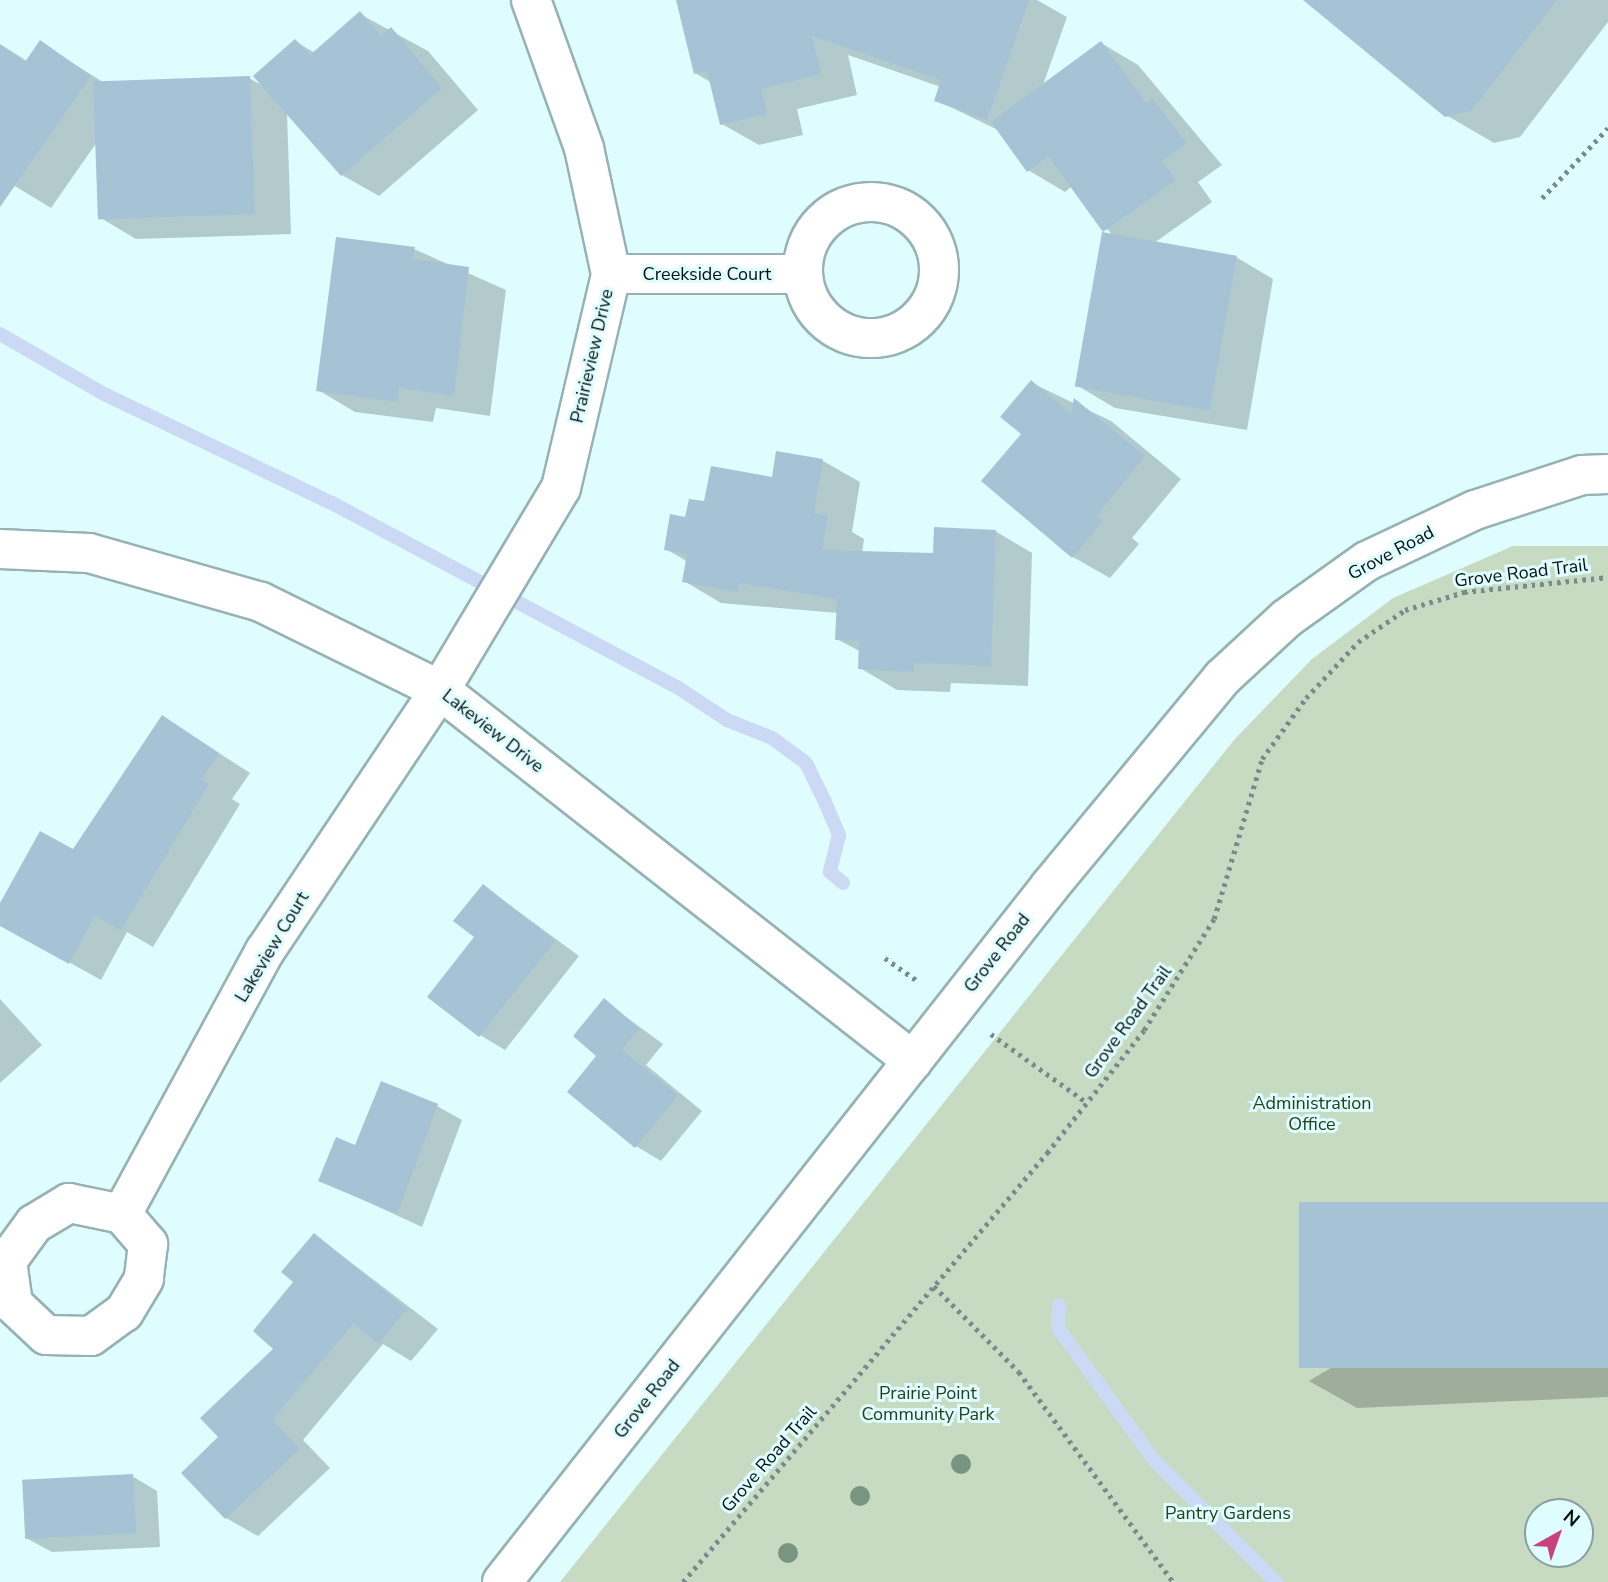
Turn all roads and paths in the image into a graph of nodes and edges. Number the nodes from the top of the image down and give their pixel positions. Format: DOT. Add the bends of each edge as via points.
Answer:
graph roads {
  1 [pos="531,0"];
  2 [pos="1608,128"];
  3 [pos="1542,198"];
  4 [pos="611,274"];
  5 [pos="803,274"];
  6 [pos="1608,474"];
  7 [pos="0,549"];
  8 [pos="1608,577"];
  9 [pos="440,690"];
  10 [pos="988,1031"];
  11 [pos="914,1061"];
  12 [pos="1086,1102"];
  13 [pos="122,1214"];
  14 [pos="934,1286"];
  15 [pos="502,1582"];
  16 [pos="683,1582"];
  17 [pos="1173,1582"];
  1 -- 4 [label="street, Prairieview Drive" via="584,148"];
  2 -- 3 [label="path"];
  4 -- 5 [label="street, Creekside Court"];
  4 -- 9 [label="street, Prairieview Drive" via="561,488"];
  6 -- 11 [label="street, Grove Road" via="1582,475 1475,510 1367,561 1287,618 1222,678"];
  7 -- 9 [label="street, Lakeview Drive" via="89,553 261,602"];
  8 -- 12 [label="path, Grove Road Trail" via="1464,592 1405,610 1358,642 1306,698 1262,759 1214,919 1144,1030"];
  9 -- 11 [label="street, Lakeview Drive"];
  9 -- 13 [label="street, Lakeview Court" via="265,951"];
  10 -- 12 [label="path"];
  11 -- 15 [label="street, Grove Road"];
  12 -- 14 [label="path, Grove Road Trail"];
  14 -- 16 [label="path, Grove Road Trail"];
  14 -- 17 [label="path" via="1019,1372"];
}
